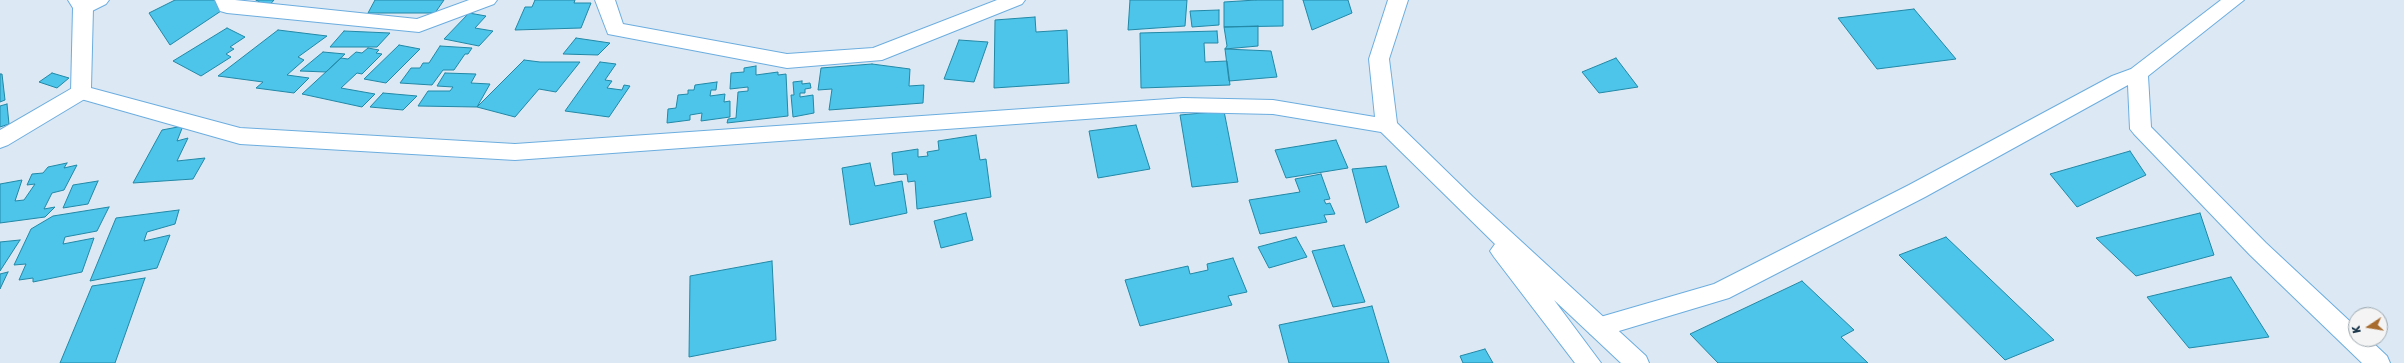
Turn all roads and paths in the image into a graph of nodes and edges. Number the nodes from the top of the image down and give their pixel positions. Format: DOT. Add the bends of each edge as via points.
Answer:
graph roads {
  1 [pos="224,0"];
  2 [pos="487,0"];
  3 [pos="605,0"];
  4 [pos="1016,0"];
  5 [pos="1398,0"];
  6 [pos="2234,0"];
  7 [pos="87,3"];
  8 [pos="2138,74"];
  9 [pos="81,92"];
  10 [pos="1387,126"];
  11 [pos="0,140"];
  12 [pos="1465,203"];
  13 [pos="1599,327"];
  14 [pos="1589,363"];
  15 [pos="1638,363"];
  16 [pos="2378,363"];
  1 -- 2 [label="street" via="227,7 419,26"];
  3 -- 4 [label="street" via="615,28 787,61 875,56"];
  5 -- 10 [label="street" via="1379,59"];
  6 -- 8 [label="street"];
  7 -- 9 [label="street"];
  8 -- 13 [label="street" via="2119,81 1917,191 1721,291"];
  8 -- 16 [label="street" via="2141,128 2258,249"];
  9 -- 10 [label="street" via="240,136 515,152 1183,105 1274,107"];
  9 -- 11 [label="street"];
  10 -- 12 [label="street"];
  12 -- 13 [label="street"];
  12 -- 14 [label="street"];
  13 -- 15 [label="street"];
}
